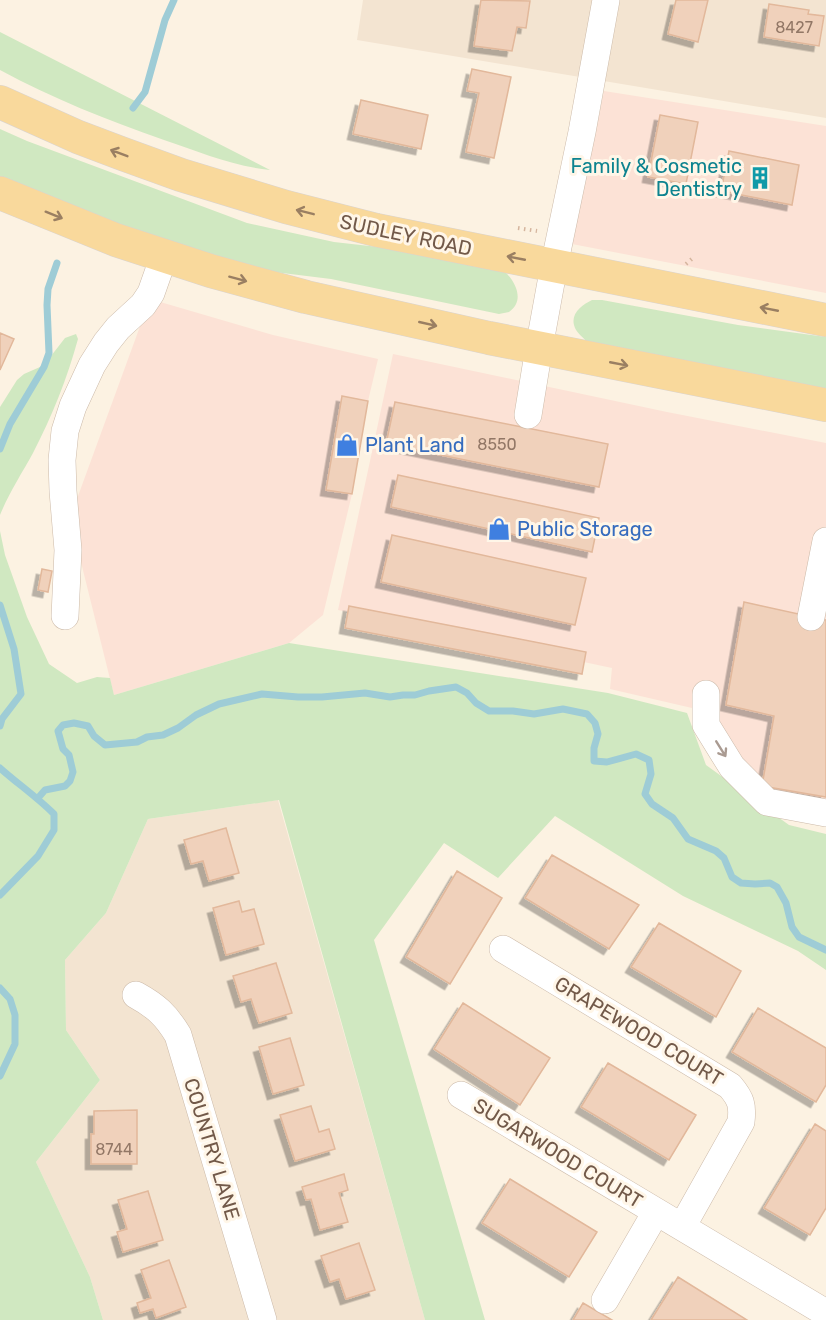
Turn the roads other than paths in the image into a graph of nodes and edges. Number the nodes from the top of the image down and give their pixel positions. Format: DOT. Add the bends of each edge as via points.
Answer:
graph roads {
  1 [pos="606,0"];
  2 [pos="0,102"];
  3 [pos="0,193"];
  4 [pos="164,256"];
  5 [pos="554,266"];
  6 [pos="826,320"];
  7 [pos="538,348"];
  8 [pos="826,405"];
  9 [pos="528,416"];
  10 [pos="826,541"];
  11 [pos="65,616"];
  12 [pos="811,616"];
  13 [pos="706,694"];
  14 [pos="826,813"];
  15 [pos="503,949"];
  16 [pos="136,995"];
  17 [pos="460,1095"];
  18 [pos="656,1212"];
  19 [pos="682,1227"];
  20 [pos="605,1300"];
  21 [pos="822,1311"];
  22 [pos="263,1320"];
  1 -- 5 [label="street"];
  5 -- 2 [label="main road, SUDLEY ROAD, one-way" via="376,230 286,207 123,154"];
  3 -- 4 [label="main road, one-way"];
  4 -- 7 [label="main road, one-way" via="306,297"];
  4 -- 11 [label="street" via="151,294 112,335 92,364 66,431 62,460 68,550"];
  6 -- 5 [label="main road, SUDLEY ROAD, one-way"];
  5 -- 7 [label="street"];
  7 -- 8 [label="main road, one-way"];
  7 -- 9 [label="street"];
  10 -- 12 [label="street"];
  13 -- 14 [label="street, one-way" via="706,725 732,767 767,802"];
  15 -- 19 [label="street, GRAPEWOOD COURT" via="730,1086 739,1096 741,1122"];
  16 -- 22 [label="street, COUNTRY LANE" via="160,1011 178,1035"];
  17 -- 18 [label="street, SUGARWOOD COURT"];
  18 -- 19 [label="street, SUGARWOOD COURT"];
  18 -- 20 [label="street, SUGARWOOD COURT"];
  19 -- 21 [label="street, SUGARWOOD COURT"];
}
